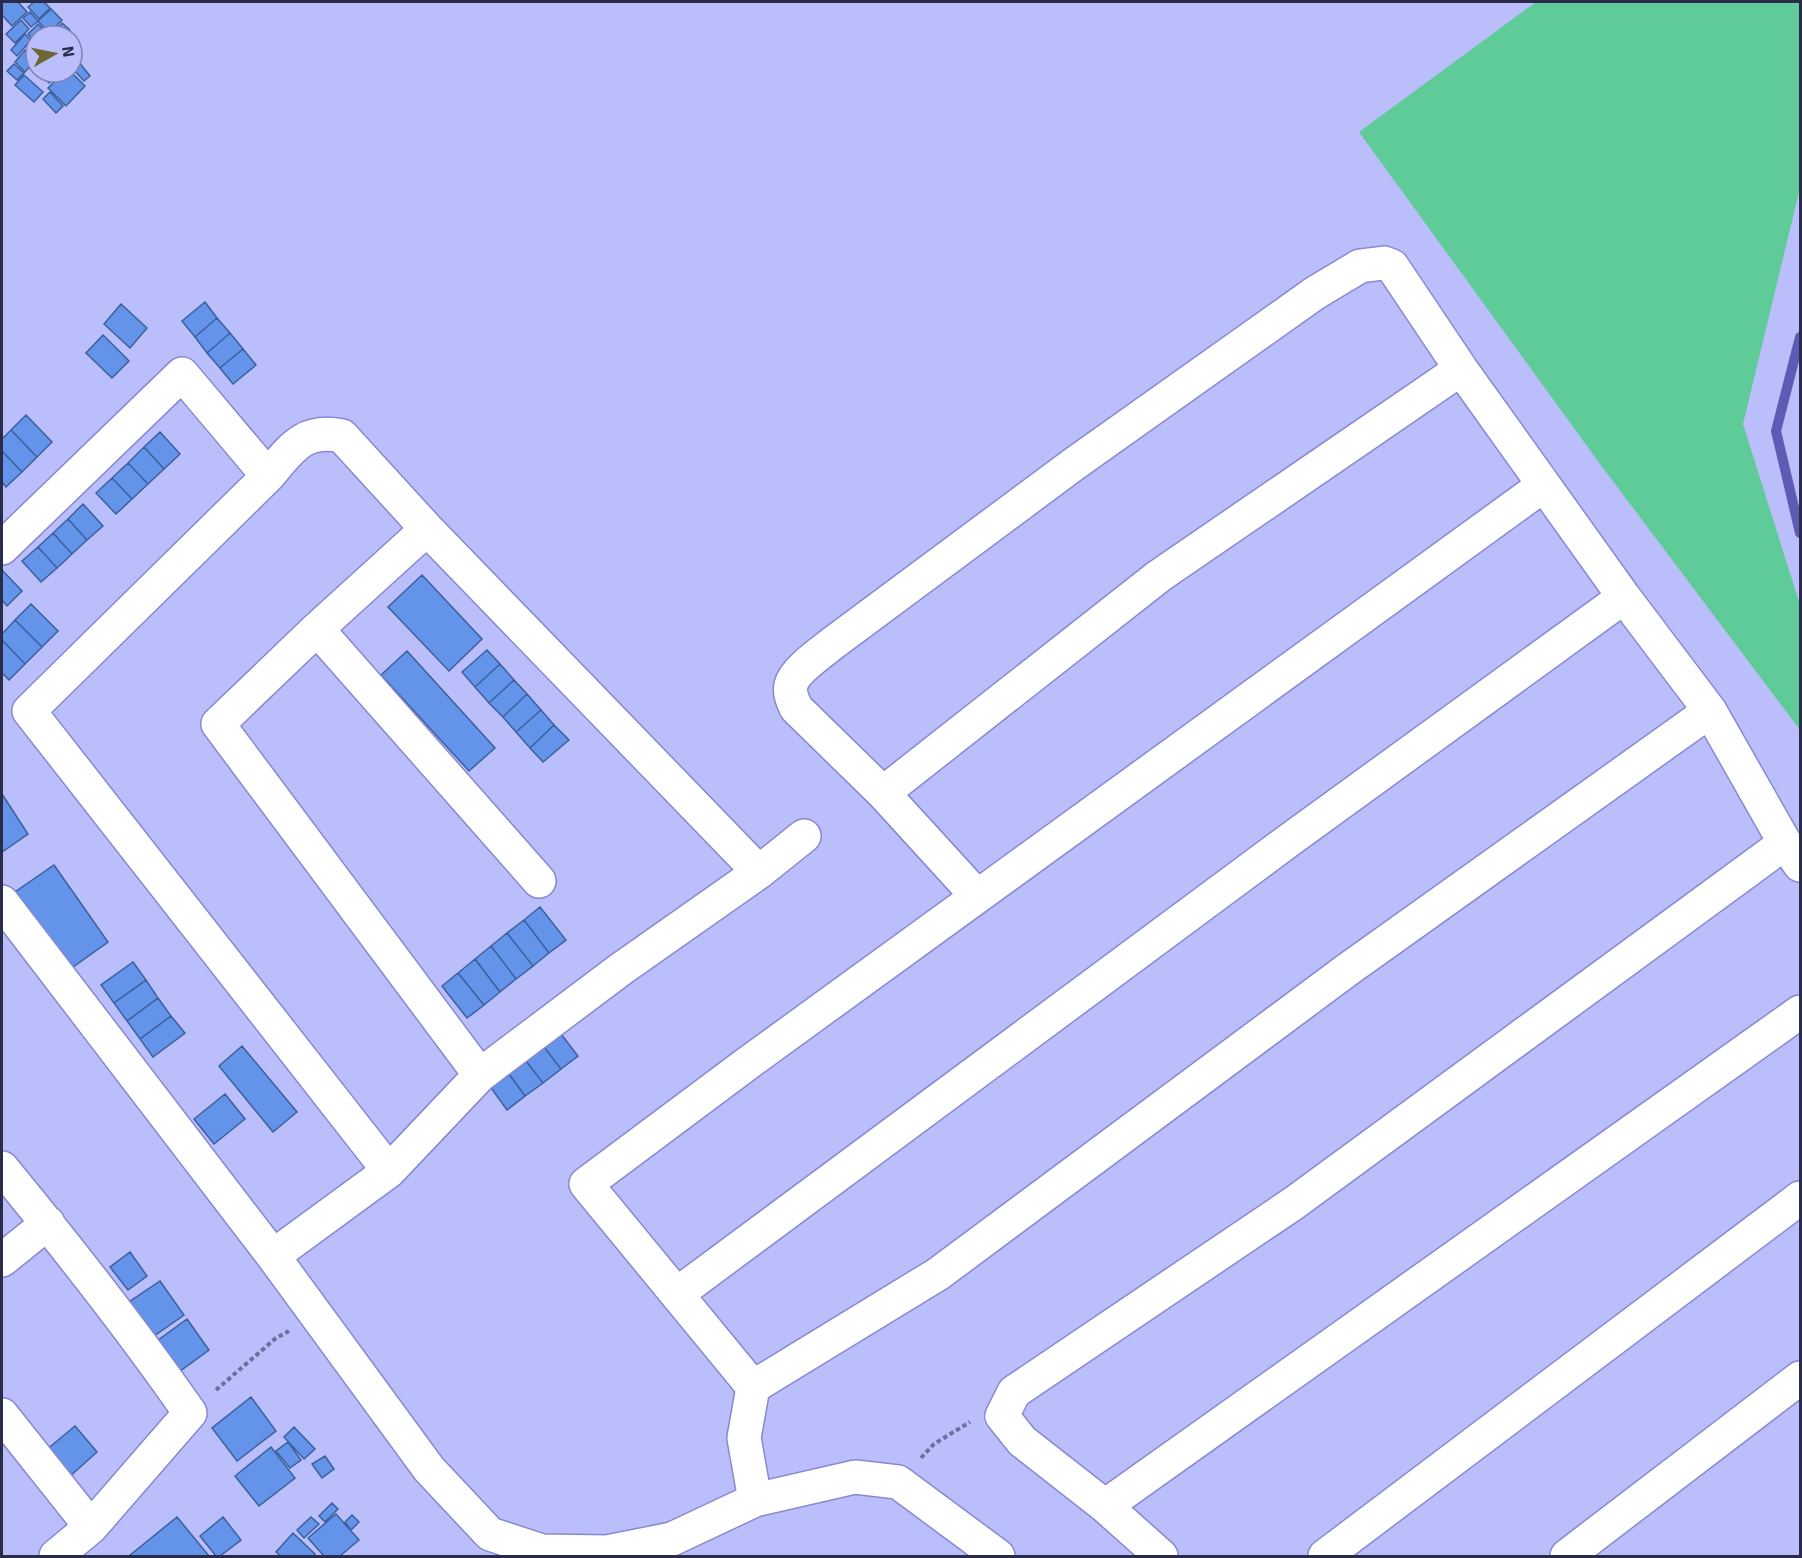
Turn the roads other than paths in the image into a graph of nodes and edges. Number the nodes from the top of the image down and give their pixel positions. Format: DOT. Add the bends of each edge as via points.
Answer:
graph roads {
  1 [pos="1461,369"];
  2 [pos="268,476"];
  3 [pos="1544,485"];
  4 [pos="427,529"];
  5 [pos="2,548"];
  6 [pos="1624,597"];
  7 [pos="317,629"];
  8 [pos="1710,711"];
  9 [pos="883,793"];
  10 [pos="804,836"];
  11 [pos="1792,854"];
  12 [pos="759,872"];
  13 [pos="539,881"];
  14 [pos="977,896"];
  15 [pos="2,902"];
  16 [pos="1800,1012"];
  17 [pos="480,1075"];
  18 [pos="2,1168"];
  19 [pos="388,1171"];
  20 [pos="1800,1198"];
  21 [pos="48,1223"];
  22 [pos="273,1256"];
  23 [pos="2,1260"];
  24 [pos="677,1294"];
  25 [pos="1800,1378"];
  26 [pos="753,1387"];
  27 [pos="2,1415"];
  28 [pos="755,1500"];
  29 [pos="1105,1506"];
  30 [pos="91,1527"];
  31 [pos="484,1545"];
  32 [pos="56,1557"];
  33 [pos="998,1557"];
  34 [pos="1161,1557"];
  35 [pos="1325,1557"];
  36 [pos="1567,1557"];
  1 -- 3 [label="street"];
  1 -- 9 [label="street" via="1159,576"];
  1 -- 9 [label="street" via="1392,266 1360,266 1074,464 833,643 791,683 796,708"];
  2 -- 4 [label="street" via="297,443 324,432 342,436"];
  2 -- 5 [label="street" via="182,374"];
  2 -- 19 [label="street" via="30,711"];
  3 -- 6 [label="street"];
  3 -- 14 [label="street"];
  4 -- 7 [label="street"];
  4 -- 12 [label="street"];
  6 -- 8 [label="street"];
  6 -- 24 [label="street"];
  7 -- 13 [label="street"];
  7 -- 17 [label="street" via="218,724"];
  8 -- 11 [label="street"];
  8 -- 26 [label="street" via="1347,970 938,1274"];
  9 -- 14 [label="street"];
  10 -- 12 [label="street"];
  11 -- 29 [label="street" via="1294,1203 1014,1392 1002,1416 1022,1441"];
  12 -- 17 [label="street"];
  14 -- 24 [label="street" via="586,1184"];
  15 -- 22 [label="street"];
  16 -- 29 [label="street"];
  17 -- 19 [label="street"];
  18 -- 21 [label="street"];
  19 -- 22 [label="street"];
  20 -- 35 [label="street"];
  21 -- 23 [label="street"];
  21 -- 30 [label="street" via="190,1413"];
  22 -- 31 [label="street"];
  24 -- 26 [label="street"];
  25 -- 36 [label="street"];
  26 -- 28 [label="street" via="744,1438"];
  27 -- 30 [label="street"];
  28 -- 31 [label="street" via="672,1539 607,1552"];
  28 -- 33 [label="street" via="855,1478 898,1482"];
  29 -- 34 [label="street"];
  30 -- 32 [label="street"];
}
